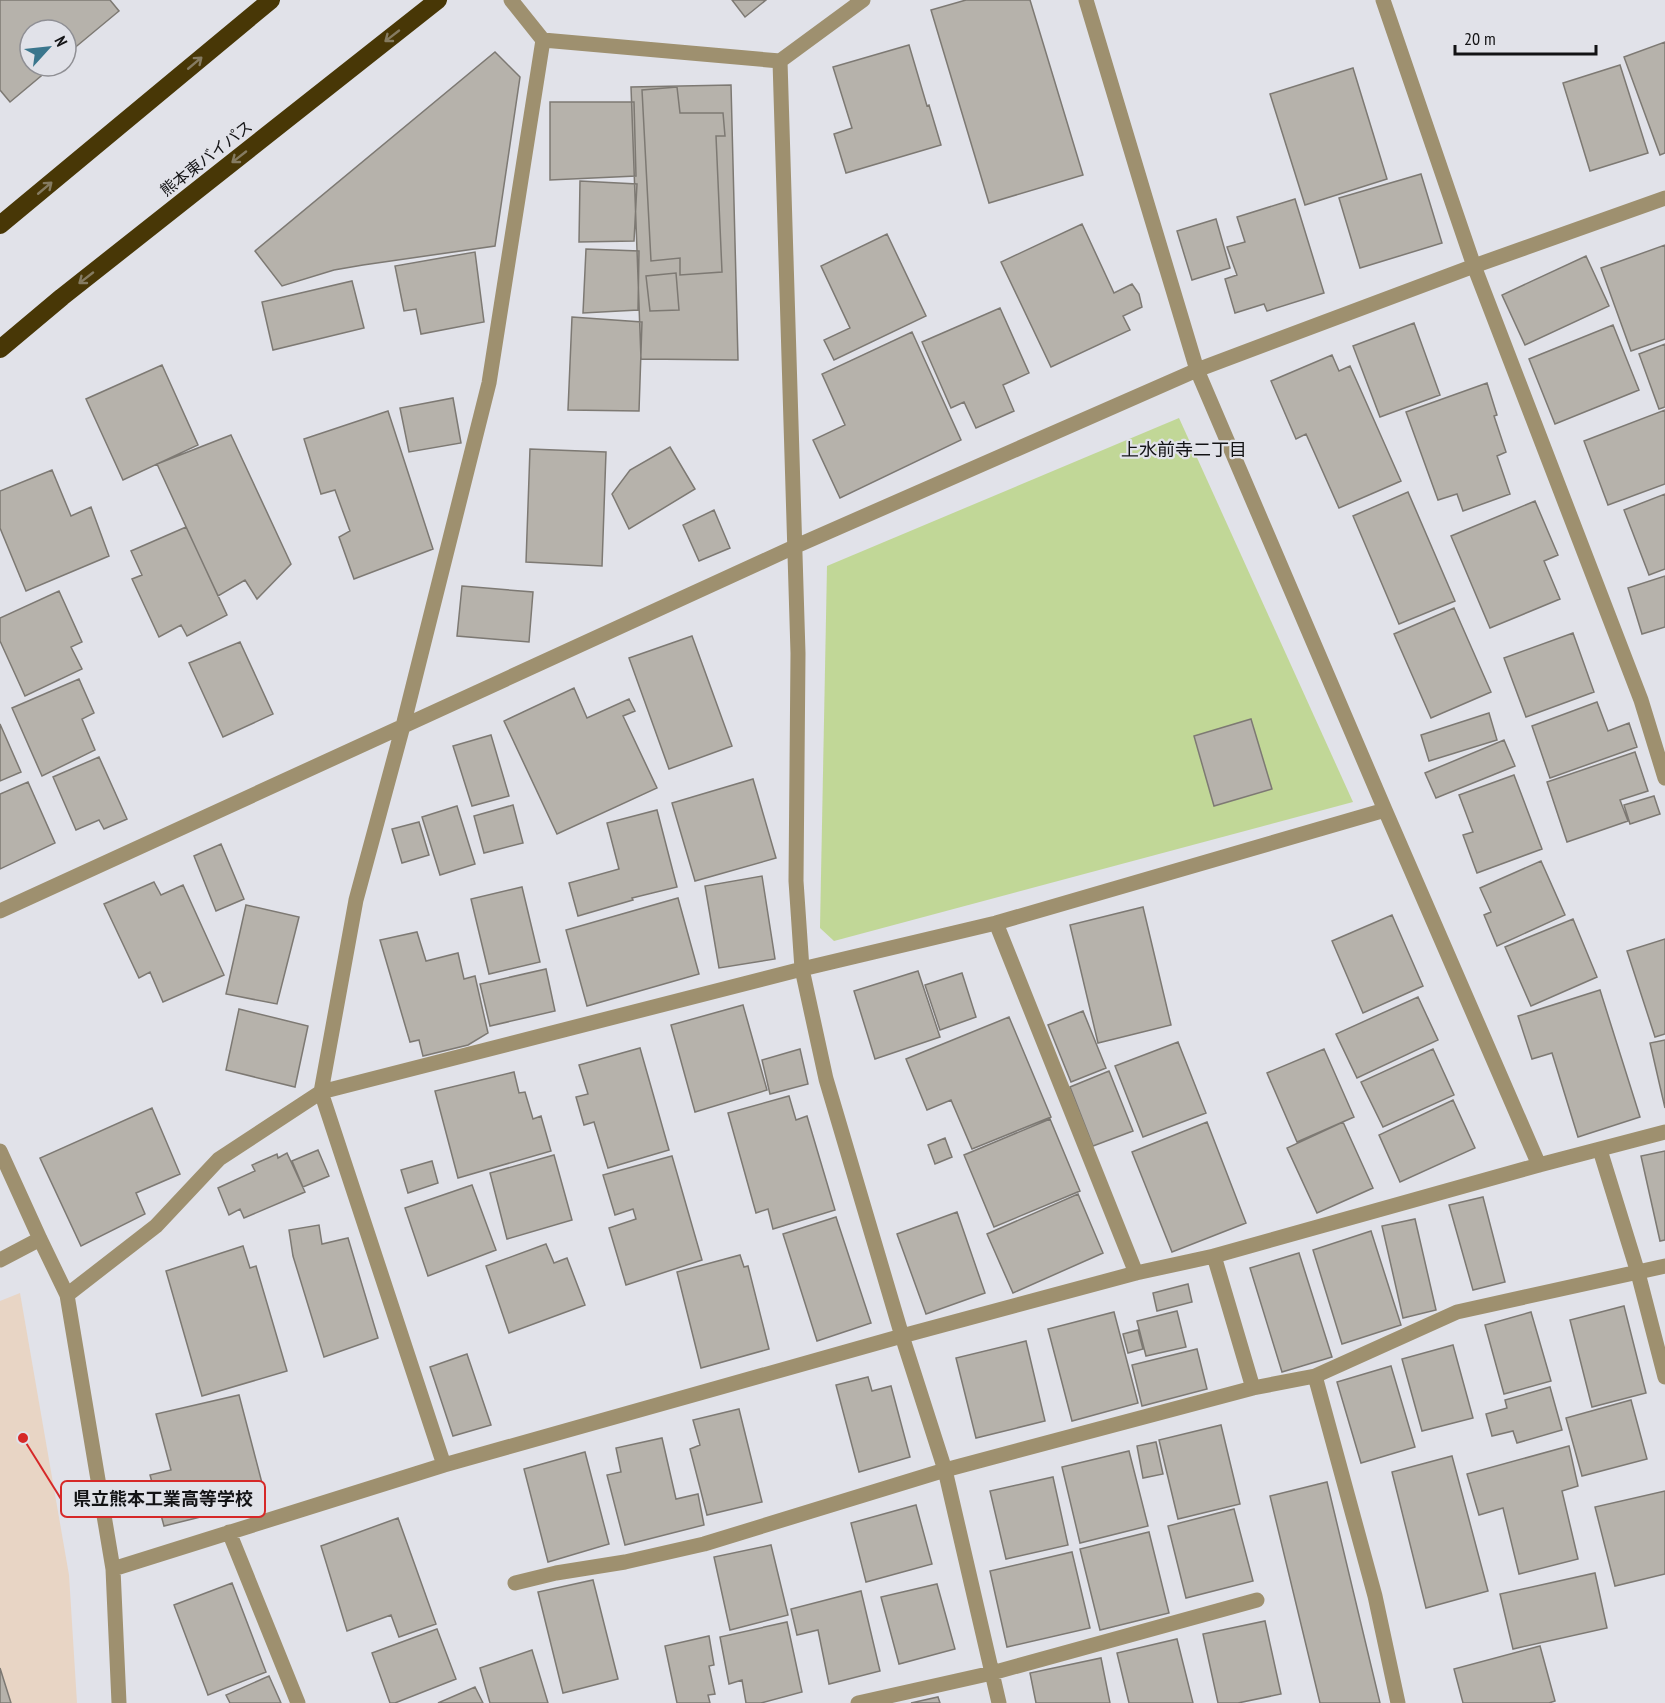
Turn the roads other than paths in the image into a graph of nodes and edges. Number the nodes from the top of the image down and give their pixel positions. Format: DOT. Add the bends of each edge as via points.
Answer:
graph roads {
  1 [pos="271,0"];
  2 [pos="438,0"];
  3 [pos="511,0"];
  4 [pos="863,0"];
  5 [pos="1086,0"];
  6 [pos="1383,0"];
  7 [pos="543,40"];
  8 [pos="780,62"];
  9 [pos="1665,198"];
  10 [pos="0,225"];
  11 [pos="1474,266"];
  12 [pos="0,349"];
  13 [pos="1197,370"];
  14 [pos="794,547"];
  15 [pos="403,726"];
  16 [pos="1665,778"];
  17 [pos="1385,810"];
  18 [pos="0,911"];
  19 [pos="996,922"];
  20 [pos="802,969"];
  21 [pos="321,1092"];
  22 [pos="1665,1132"];
  23 [pos="1600,1150"];
  24 [pos="0,1151"];
  25 [pos="1539,1165"];
  26 [pos="40,1239"];
  27 [pos="1214,1256"];
  28 [pos="0,1260"];
  29 [pos="1665,1266"];
  30 [pos="1136,1273"];
  31 [pos="1638,1273"];
  32 [pos="67,1295"];
  33 [pos="902,1336"];
  34 [pos="1315,1376"];
  35 [pos="1665,1377"];
  36 [pos="1253,1388"];
  37 [pos="444,1465"];
  38 [pos="945,1470"];
  39 [pos="230,1532"];
  40 [pos="113,1569"];
  41 [pos="515,1583"];
  42 [pos="1257,1600"];
  43 [pos="992,1673"];
  44 [pos="119,1703"];
  45 [pos="298,1703"];
  46 [pos="858,1703"];
  47 [pos="999,1703"];
  48 [pos="1398,1703"];
  10 -- 1 [label="highway, one-way"];
  2 -- 12 [label="highway, 熊本東バイパス, one-way"];
  3 -- 7 [label="street"];
  4 -- 8 [label="street"];
  5 -- 13 [label="street"];
  6 -- 11 [label="street"];
  7 -- 8 [label="street"];
  7 -- 15 [label="street" via="489,383"];
  8 -- 14 [label="street"];
  9 -- 11 [label="street"];
  11 -- 13 [label="street"];
  11 -- 16 [label="street" via="1641,700"];
  13 -- 14 [label="street"];
  13 -- 17 [label="street"];
  14 -- 15 [label="street"];
  14 -- 20 [label="street" via="798,653 796,882"];
  15 -- 18 [label="street"];
  15 -- 21 [label="street" via="356,900"];
  17 -- 19 [label="street"];
  17 -- 25 [label="street"];
  19 -- 20 [label="street"];
  19 -- 30 [label="street"];
  20 -- 21 [label="street"];
  20 -- 33 [label="street" via="826,1079"];
  21 -- 32 [label="street" via="219,1159 156,1226"];
  21 -- 37 [label="street"];
  22 -- 23 [label="street"];
  23 -- 25 [label="street"];
  23 -- 31 [label="street"];
  24 -- 26 [label="street"];
  25 -- 27 [label="street"];
  26 -- 28 [label="street"];
  26 -- 32 [label="street"];
  27 -- 30 [label="street"];
  27 -- 36 [label="street"];
  29 -- 31 [label="street"];
  30 -- 33 [label="street"];
  31 -- 34 [label="street" via="1457,1312"];
  31 -- 35 [label="street"];
  32 -- 40 [label="street"];
  33 -- 37 [label="street"];
  33 -- 38 [label="street"];
  34 -- 36 [label="street"];
  34 -- 48 [label="street" via="1375,1596"];
  36 -- 38 [label="street"];
  37 -- 39 [label="street"];
  38 -- 41 [label="street" via="704,1544"];
  38 -- 43 [label="street"];
  39 -- 40 [label="street"];
  39 -- 45 [label="street"];
  40 -- 44 [label="street"];
  42 -- 43 [label="street"];
  43 -- 46 [label="street"];
  43 -- 47 [label="street"];
}
